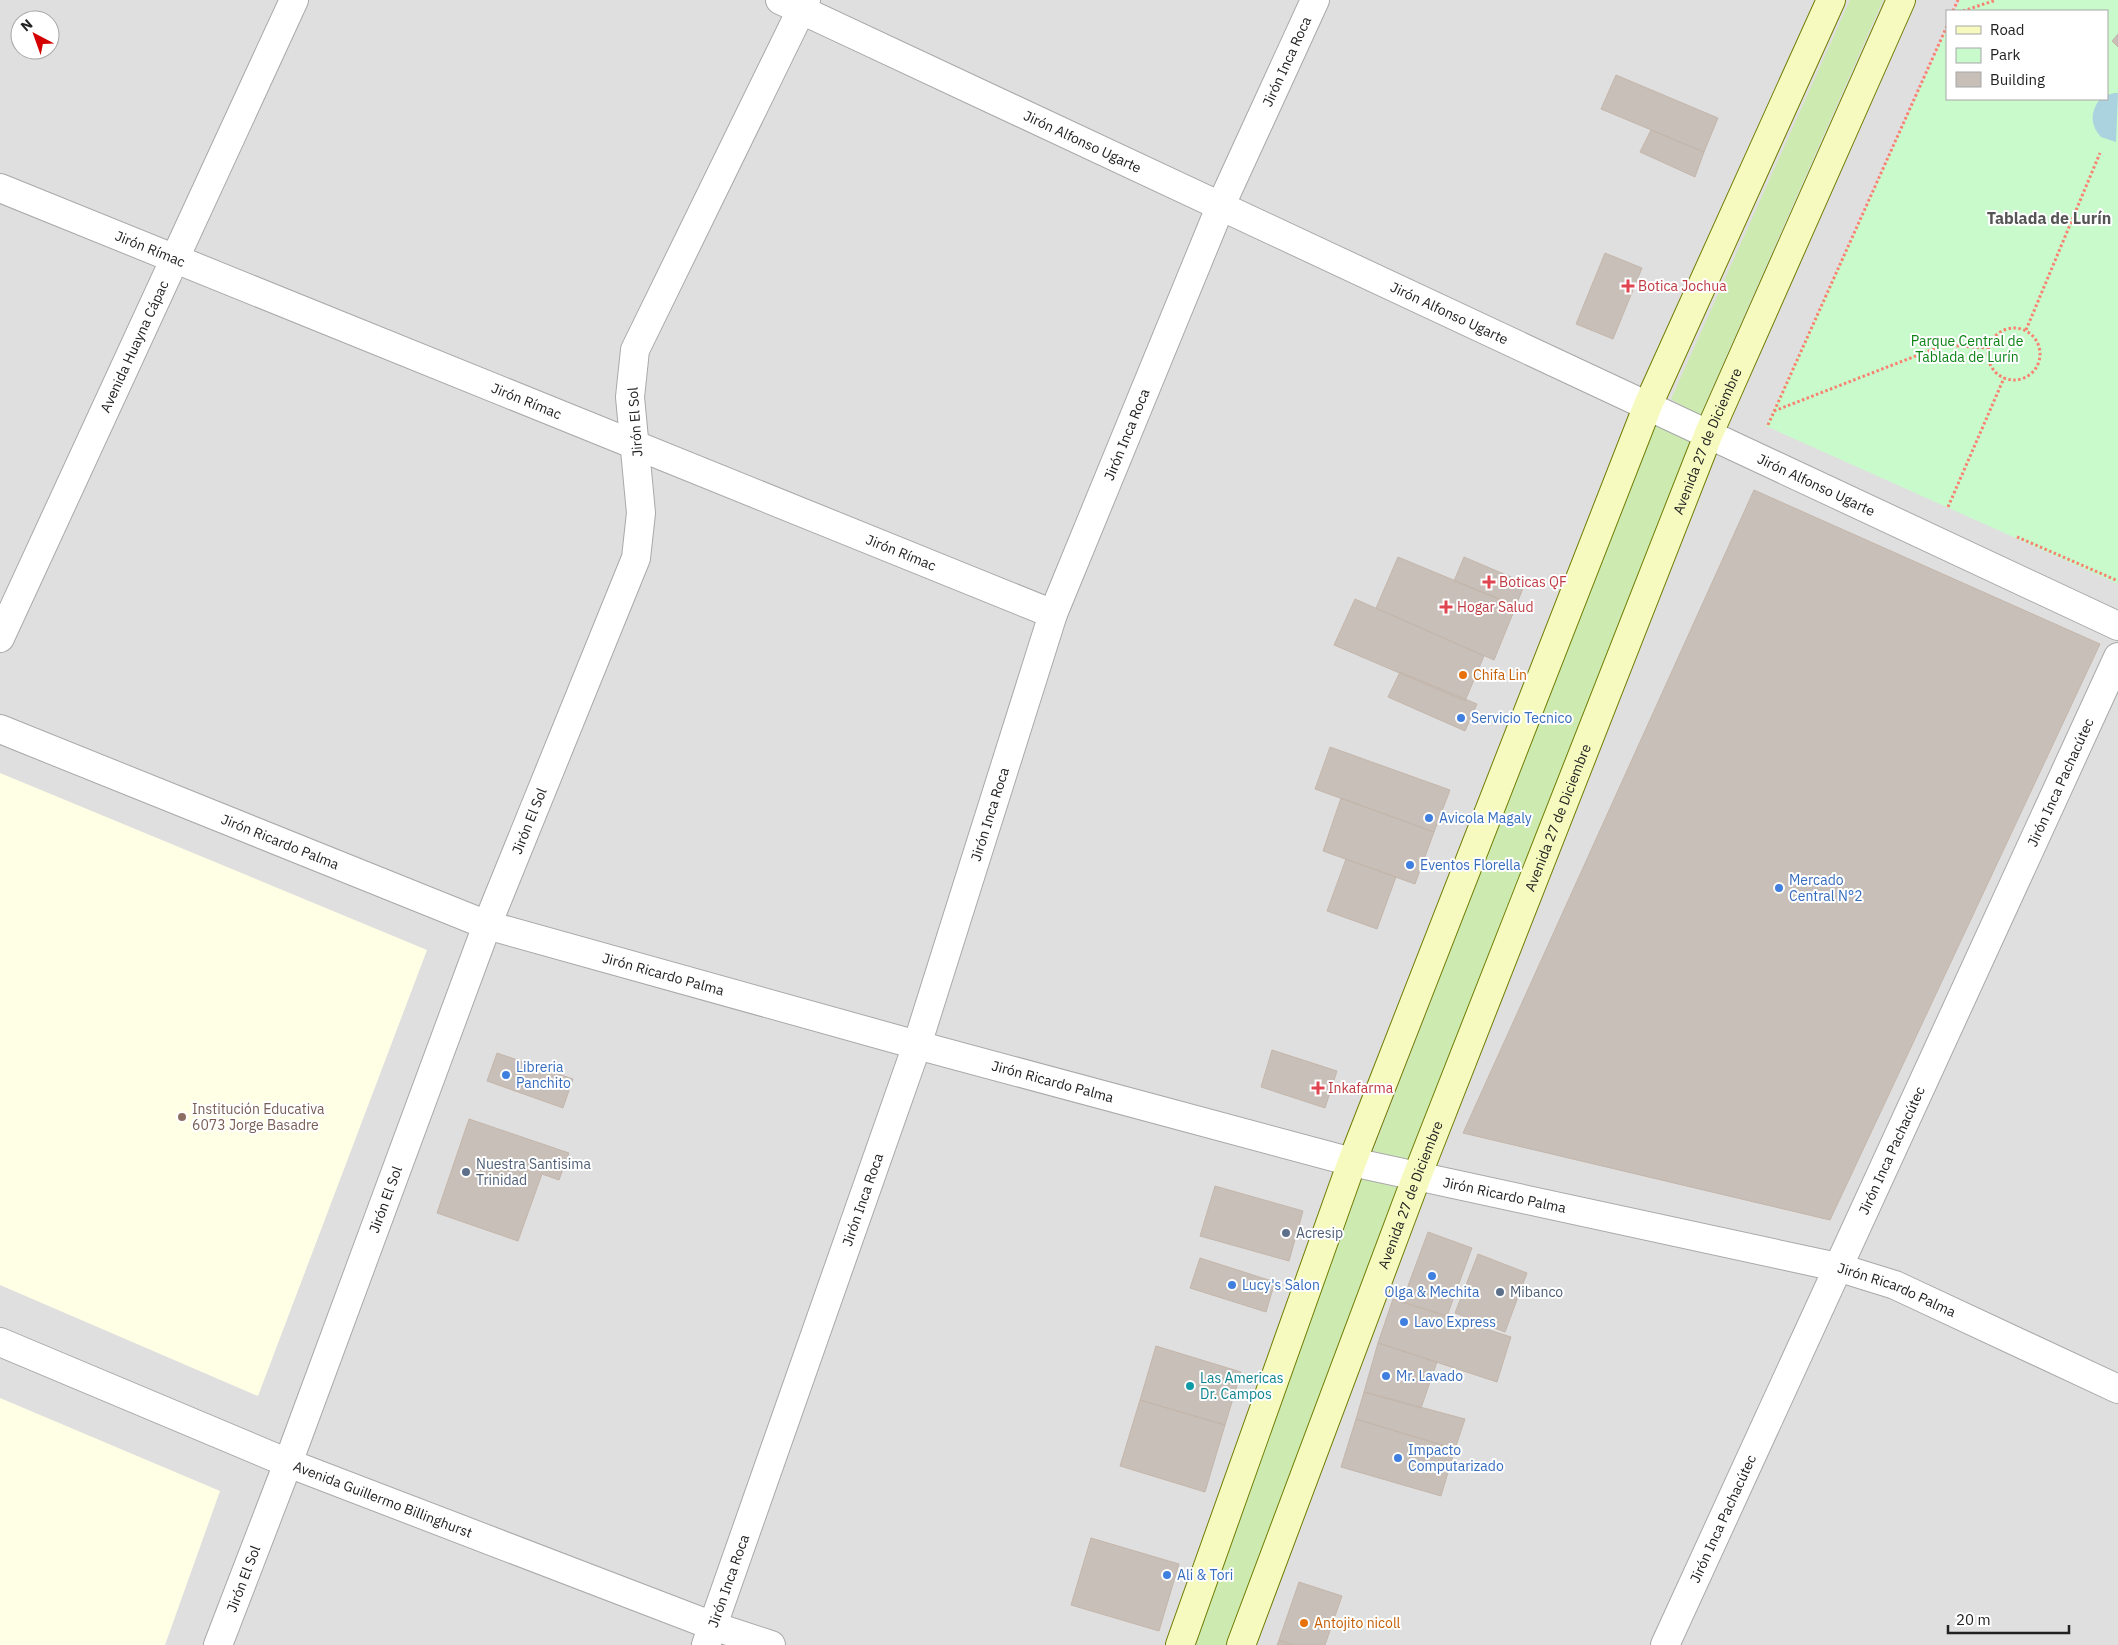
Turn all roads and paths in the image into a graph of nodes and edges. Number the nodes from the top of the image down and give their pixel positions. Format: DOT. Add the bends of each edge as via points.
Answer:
graph roads {
  1 [pos="294,0"];
  2 [pos="1315,0"];
  3 [pos="1832,0"];
  4 [pos="1901,0"];
  5 [pos="1996,0"];
  6 [pos="796,3"];
  7 [pos="1966,10"];
  8 [pos="1946,28"];
  9 [pos="2100,153"];
  10 [pos="0,188"];
  11 [pos="1221,204"];
  12 [pos="175,259"];
  13 [pos="2026,330"];
  14 [pos="1989,348"];
  15 [pos="2004,378"];
  16 [pos="1648,404"];
  17 [pos="1774,411"];
  18 [pos="1767,426"];
  19 [pos="1709,433"];
  20 [pos="636,446"];
  21 [pos="1948,506"];
  22 [pos="1053,614"];
  23 [pos="2118,626"];
  24 [pos="0,638"];
  25 [pos="2118,657"];
  26 [pos="0,729"];
  27 [pos="488,925"];
  28 [pos="917,1045"];
  29 [pos="1352,1162"];
  30 [pos="1417,1176"];
  31 [pos="1837,1267"];
  32 [pos="0,1342"];
  33 [pos="2118,1389"];
  34 [pos="288,1463"];
  35 [pos="710,1635"];
  36 [pos="218,1645"];
  37 [pos="771,1645"];
  38 [pos="1180,1645"];
  39 [pos="1241,1645"];
  40 [pos="1665,1645"];
  1 -- 12 [label="street, Avenida Huayna Cápac"];
  2 -- 11 [label="street, Jirón Inca Roca"];
  3 -- 16 [label="street"];
  4 -- 19 [label="street, Avenida 27 de Diciembre"];
  5 -- 7 [label="path"];
  6 -- 11 [label="street, Jirón Alfonso Ugarte"];
  6 -- 20 [label="street, Jirón El Sol" via="636,350 630,397"];
  8 -- 17 [label="path"];
  9 -- 13 [label="path"];
  10 -- 12 [label="street, Jirón Rímac"];
  11 -- 16 [label="street, Jirón Alfonso Ugarte"];
  11 -- 22 [label="street, Jirón Inca Roca"];
  12 -- 20 [label="street, Jirón Rímac"];
  12 -- 24 [label="street, Avenida Huayna Cápac"];
  13 -- 14 [label="path" via="2003,330 1991,341"];
  13 -- 15 [label="path" via="2038,341 2039,364 2028,376 2012,380"];
  14 -- 15 [label="path" via="1993,370"];
  14 -- 17 [label="path" via="1944,345"];
  15 -- 21 [label="path"];
  16 -- 19 [label="street, Jirón Alfonso Ugarte"];
  16 -- 29 [label="street"];
  17 -- 18 [label="path"];
  19 -- 23 [label="street, Jirón Alfonso Ugarte"];
  19 -- 30 [label="street, Avenida 27 de Diciembre"];
  20 -- 22 [label="street, Jirón Rímac"];
  20 -- 27 [label="street, Jirón El Sol" via="642,513 636,558"];
  22 -- 28 [label="street, Jirón Inca Roca"];
  25 -- 31 [label="street, Jirón Inca Pachacútec"];
  26 -- 27 [label="street, Jirón Ricardo Palma"];
  27 -- 28 [label="street, Jirón Ricardo Palma"];
  27 -- 34 [label="street, Jirón El Sol"];
  28 -- 29 [label="street, Jirón Ricardo Palma"];
  28 -- 35 [label="street, Jirón Inca Roca"];
  29 -- 30 [label="street, Jirón Ricardo Palma"];
  29 -- 38 [label="street"];
  30 -- 31 [label="street, Jirón Ricardo Palma"];
  30 -- 39 [label="street, Avenida 27 de Diciembre"];
  31 -- 33 [label="street, Jirón Ricardo Palma" via="1895,1285"];
  31 -- 40 [label="street, Jirón Inca Pachacútec"];
  32 -- 34 [label="street, Avenida Guillermo Billinghurst"];
  34 -- 35 [label="street, Avenida Guillermo Billinghurst"];
  34 -- 36 [label="street, Jirón El Sol"];
  35 -- 37 [label="street, Avenida Guillermo Billinghurst"];
}
